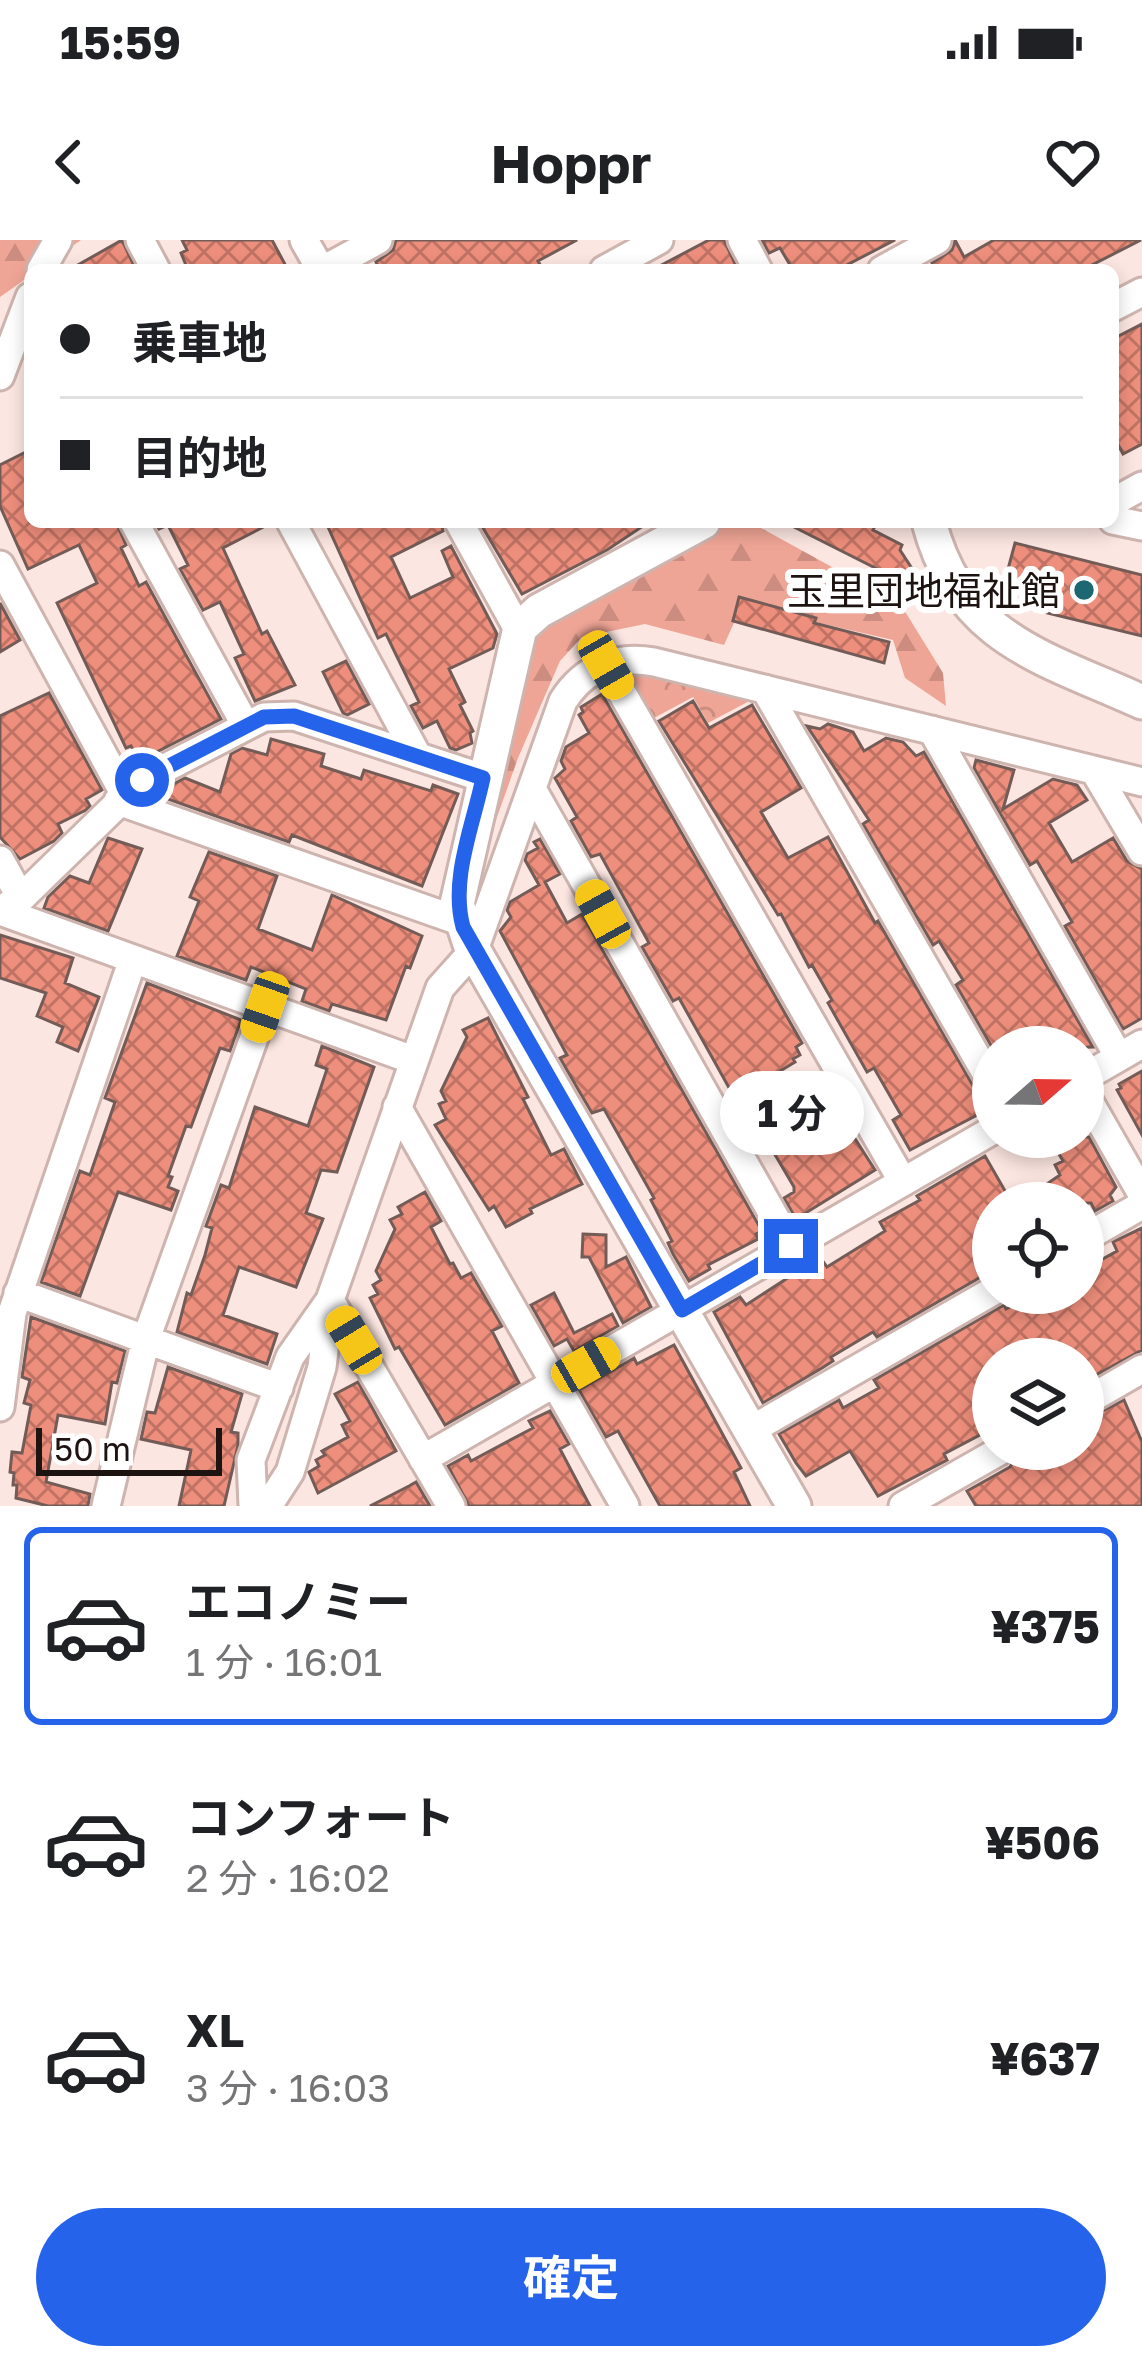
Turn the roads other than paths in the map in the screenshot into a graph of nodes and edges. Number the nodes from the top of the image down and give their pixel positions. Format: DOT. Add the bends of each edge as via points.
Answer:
graph roads {
  1 [pos="378,240"];
  2 [pos="659,240"];
  3 [pos="937,240"];
  4 [pos="333,264"];
  5 [pos="615,264"];
  6 [pos="893,264"];
  7 [pos="24,323"];
  8 [pos="0,376"];
  9 [pos="137,528"];
  10 [pos="294,528"];
  11 [pos="462,528"];
  12 [pos="692,528"];
  13 [pos="931,528"];
  14 [pos="0,566"];
  15 [pos="519,632"];
  16 [pos="606,665"];
  17 [pos="765,689"];
  18 [pos="1142,702"];
  19 [pos="246,726"];
  20 [pos="932,730"];
  21 [pos="418,757"];
  22 [pos="1094,770"];
  23 [pos="483,778"];
  24 [pos="1142,782"];
  25 [pos="532,789"];
  26 [pos="122,798"];
  27 [pos="1142,851"];
  28 [pos="0,860"];
  29 [pos="7,907"];
  30 [pos="468,936"];
  31 [pos="133,959"];
  32 [pos="265,1007"];
  33 [pos="972,1049"];
  34 [pos="1130,1050"];
  35 [pos="413,1060"];
  36 [pos="1104,1065"];
  37 [pos="397,1107"];
  38 [pos="1104,1127"];
  39 [pos="972,1142"];
  40 [pos="903,1182"];
  41 [pos="1142,1194"];
  42 [pos="1142,1204"];
  43 [pos="1104,1227"];
  44 [pos="791,1246"];
  45 [pos="19,1293"];
  46 [pos="330,1300"];
  47 [pos="972,1303"];
  48 [pos="682,1310"];
  49 [pos="146,1340"];
  50 [pos="1142,1369"];
  51 [pos="554,1383"];
  52 [pos="279,1388"];
  53 [pos="1104,1391"];
  54 [pos="0,1407"];
  55 [pos="751,1430"];
  56 [pos="424,1459"];
  57 [pos="974,1470"];
  58 [pos="936,1498"];
  59 [pos="281,1499"];
  60 [pos="106,1506"];
  61 [pos="253,1506"];
  62 [pos="451,1506"];
  63 [pos="625,1506"];
  64 [pos="794,1506"];
  65 [pos="903,1506"];
  1 -- 4 [label="street"];
  2 -- 5 [label="street"];
  3 -- 6 [label="street"];
  7 -- 8 [label="street"];
  9 -- 19 [label="street"];
  10 -- 21 [label="street"];
  11 -- 15 [label="street"];
  12 -- 15 [label="street" via="527,618"];
  13 -- 18 [label="street" via="938,557 982,620 1009,641"];
  14 -- 26 [label="street"];
  15 -- 23 [label="street"];
  16 -- 17 [label="street" via="635,659"];
  16 -- 25 [label="street" via="563,701"];
  16 -- 40 [label="street"];
  17 -- 20 [label="street"];
  17 -- 33 [label="street"];
  19 -- 21 [label="street" via="294,716"];
  19 -- 26 [label="street"];
  20 -- 22 [label="street"];
  20 -- 34 [label="street"];
  21 -- 23 [label="street"];
  22 -- 24 [label="street"];
  22 -- 27 [label="street"];
  23 -- 30 [label="street" via="457,904"];
  25 -- 30 [label="street"];
  25 -- 44 [label="street"];
  26 -- 29 [label="street"];
  26 -- 30 [label="street"];
  28 -- 29 [label="street"];
  29 -- 31 [label="street"];
  30 -- 35 [label="street"];
  30 -- 48 [label="street"];
  31 -- 32 [label="street"];
  31 -- 45 [label="street"];
  32 -- 35 [label="street"];
  32 -- 49 [label="street"];
  34 -- 36 [label="street"];
  35 -- 37 [label="street"];
  37 -- 46 [label="street"];
  37 -- 51 [label="street"];
  38 -- 41 [label="street"];
  39 -- 40 [label="street"];
  40 -- 44 [label="street"];
  42 -- 43 [label="street"];
  44 -- 48 [label="street"];
  45 -- 49 [label="street"];
  45 -- 54 [label="street"];
  46 -- 52 [label="street" via="290,1357"];
  46 -- 56 [label="street"];
  46 -- 59 [label="street" via="322,1367"];
  47 -- 55 [label="street"];
  48 -- 51 [label="street"];
  48 -- 55 [label="street"];
  49 -- 52 [label="street"];
  49 -- 60 [label="street"];
  50 -- 53 [label="street"];
  51 -- 56 [label="street"];
  51 -- 63 [label="street"];
  52 -- 61 [label="street" via="251,1460"];
  55 -- 64 [label="street"];
  56 -- 62 [label="street"];
  57 -- 58 [label="street"];
  58 -- 65 [label="street"];
}
